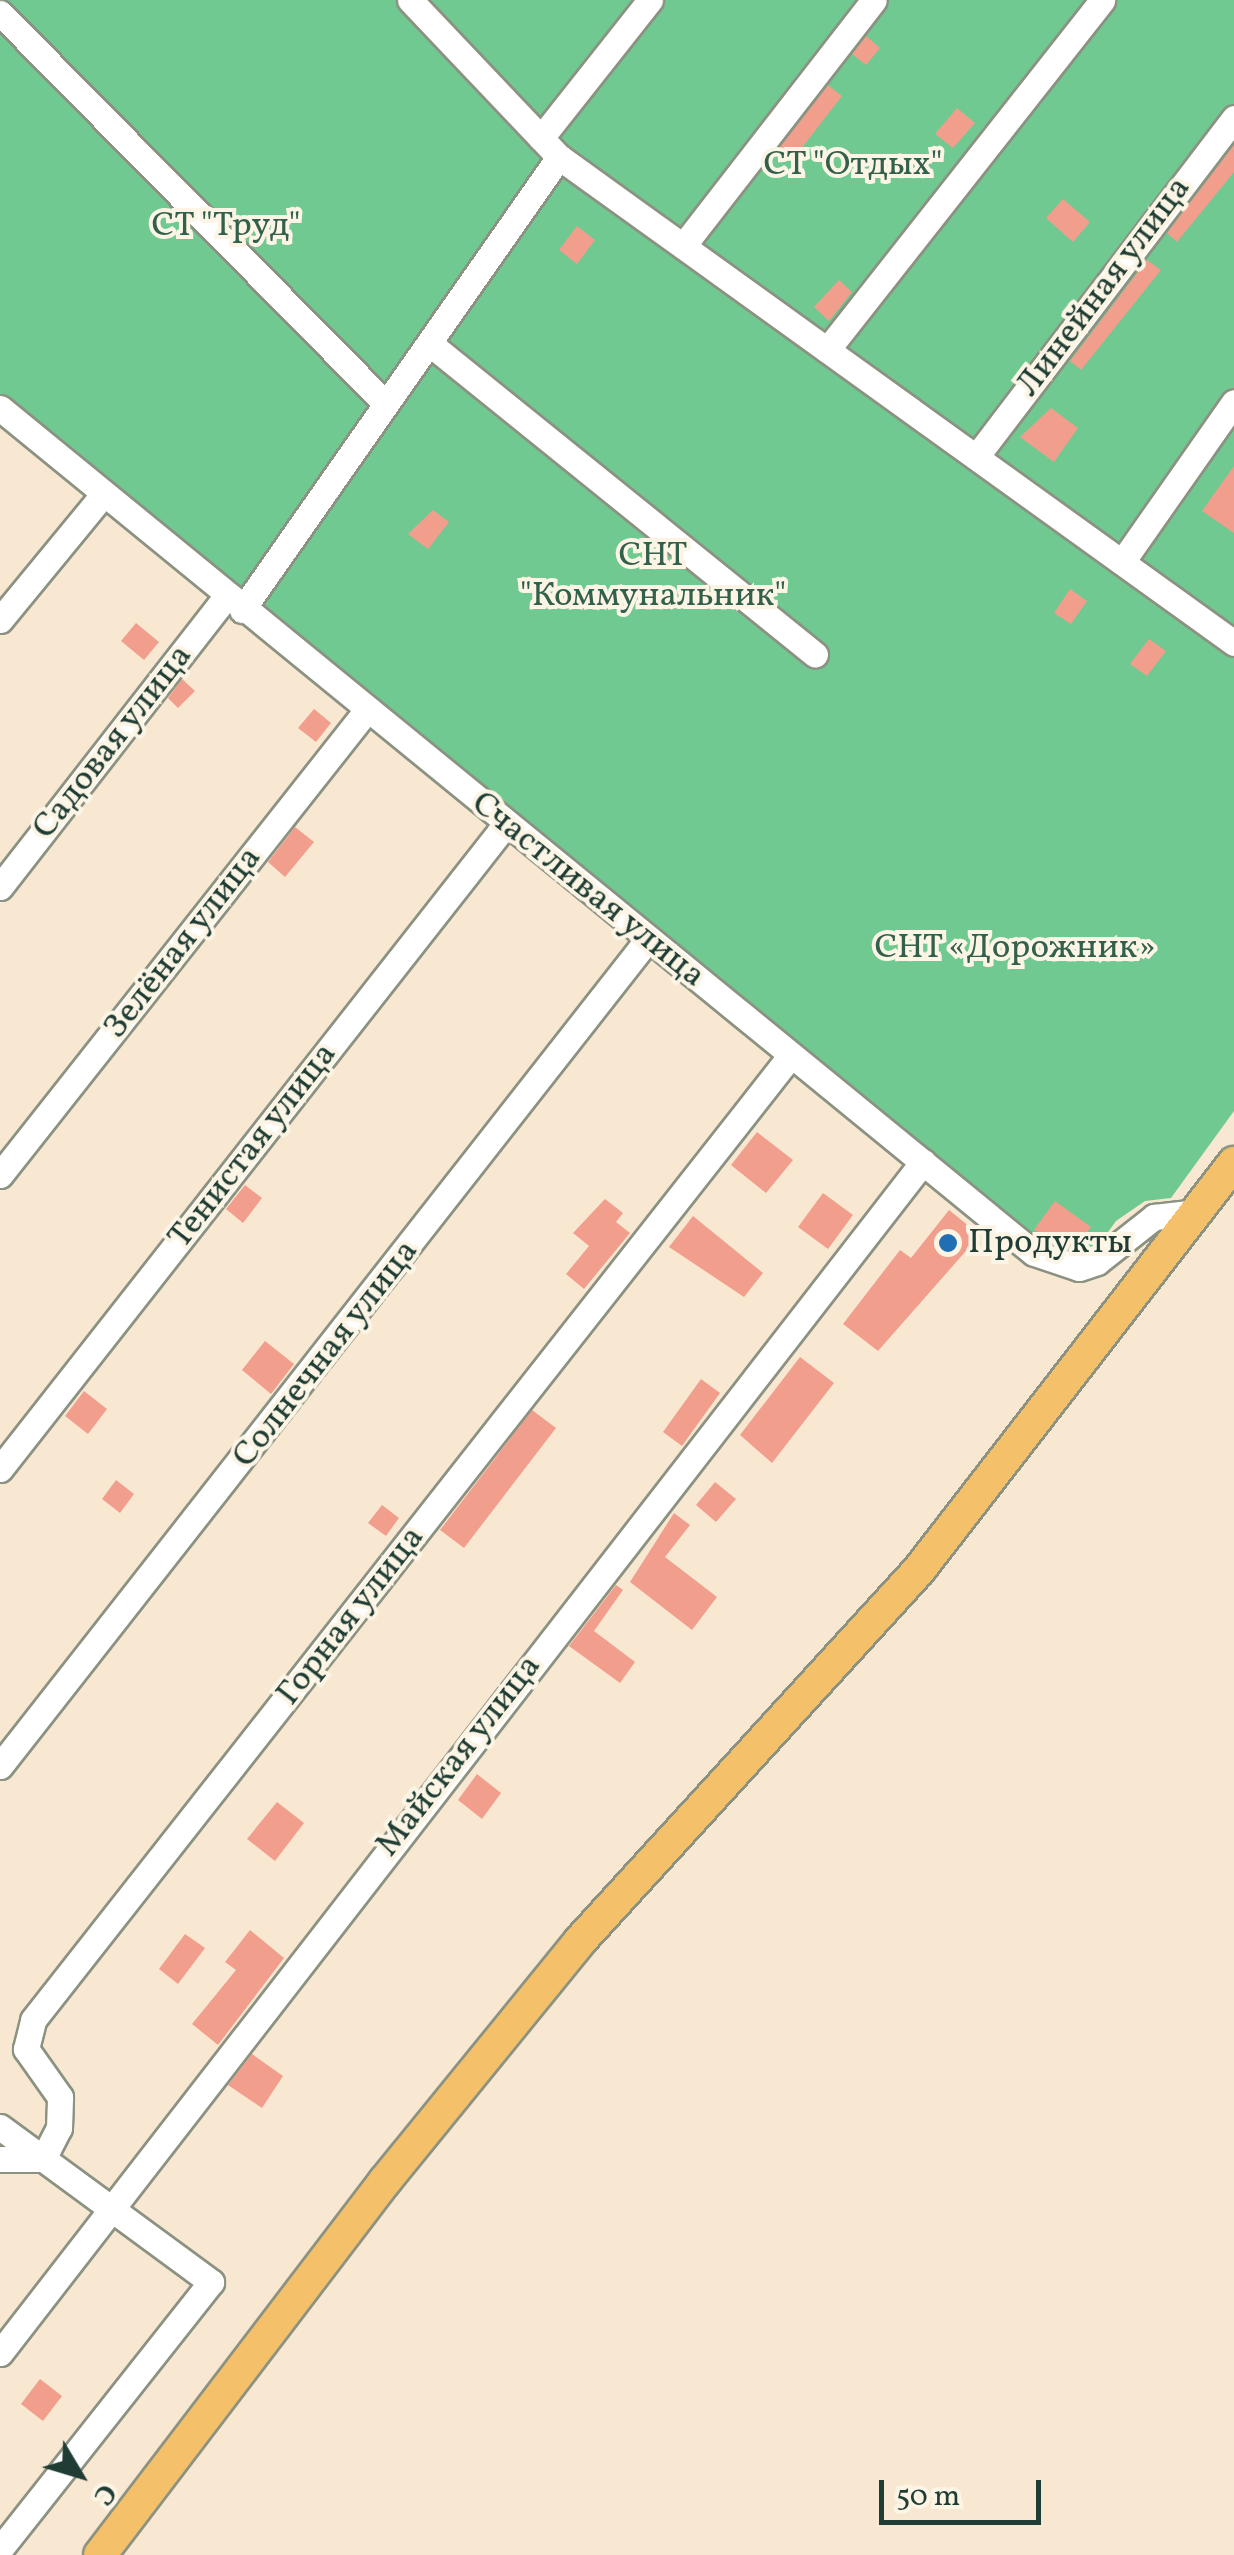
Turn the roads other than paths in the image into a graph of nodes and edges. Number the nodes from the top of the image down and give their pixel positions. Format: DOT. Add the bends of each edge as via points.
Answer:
graph roads {
  1 [pos="410,0"];
  2 [pos="650,0"];
  3 [pos="874,0"];
  4 [pos="1102,0"];
  5 [pos="0,13"];
  6 [pos="1234,118"];
  7 [pos="541,138"];
  8 [pos="559,158"];
  9 [pos="682,246"];
  10 [pos="429,343"];
  11 [pos="827,350"];
  12 [pos="1234,402"];
  13 [pos="386,404"];
  14 [pos="0,408"];
  15 [pos="976,457"];
  16 [pos="102,496"];
  17 [pos="1122,562"];
  18 [pos="234,603"];
  19 [pos="0,620"];
  20 [pos="1234,643"];
  21 [pos="814,654"];
  22 [pos="366,711"];
  23 [pos="506,824"];
  24 [pos="0,887"];
  25 [pos="648,939"];
  26 [pos="791,1055"];
  27 [pos="923,1162"];
  28 [pos="1234,1163"];
  29 [pos="0,1175"];
  30 [pos="1198,1212"];
  31 [pos="0,1469"];
  32 [pos="0,1766"];
  33 [pos="0,2127"];
  34 [pos="0,2159"];
  35 [pos="43,2159"];
  36 [pos="113,2207"];
  37 [pos="0,2353"];
  38 [pos="0,2549"];
  39 [pos="100,2555"];
  1 -- 7 [label="street"];
  2 -- 7 [label="street"];
  3 -- 9 [label="street"];
  4 -- 11 [label="street"];
  5 -- 13 [label="street"];
  6 -- 15 [label="street, Линейная улица"];
  7 -- 8 [label="street"];
  8 -- 9 [label="street"];
  8 -- 10 [label="street, Садовая улица"];
  9 -- 11 [label="street"];
  10 -- 13 [label="street, Садовая улица"];
  10 -- 21 [label="street"];
  11 -- 15 [label="street"];
  12 -- 17 [label="street"];
  13 -- 18 [label="street, Садовая улица"];
  14 -- 16 [label="street, Счастливая улица"];
  15 -- 17 [label="street"];
  16 -- 18 [label="street, Счастливая улица"];
  16 -- 19 [label="street"];
  17 -- 20 [label="street"];
  18 -- 22 [label="street, Счастливая улица"];
  18 -- 24 [label="street, Садовая улица"];
  22 -- 23 [label="street, Счастливая улица"];
  22 -- 29 [label="street, Зелёная улица"];
  23 -- 25 [label="street, Счастливая улица"];
  23 -- 31 [label="street, Тенистая улица"];
  25 -- 26 [label="street, Счастливая улица"];
  25 -- 32 [label="street, Солнечная улица"];
  26 -- 27 [label="street, Счастливая улица"];
  26 -- 35 [label="street, Горная улица" via="33,2020 26,2049 60,2097 59,2128"];
  27 -- 30 [label="street, Счастливая улица" via="1034,1252 1063,1267 1098,1262 1154,1217"];
  27 -- 36 [label="street, Майская улица"];
  28 -- 30 [label="main road"];
  30 -- 39 [label="main road" via="918,1570 580,1940"];
  33 -- 35 [label="street"];
  34 -- 35 [label="street"];
  35 -- 36 [label="street"];
  36 -- 37 [label="street, Майская улица"];
  36 -- 38 [label="street" via="211,2282"];
}
